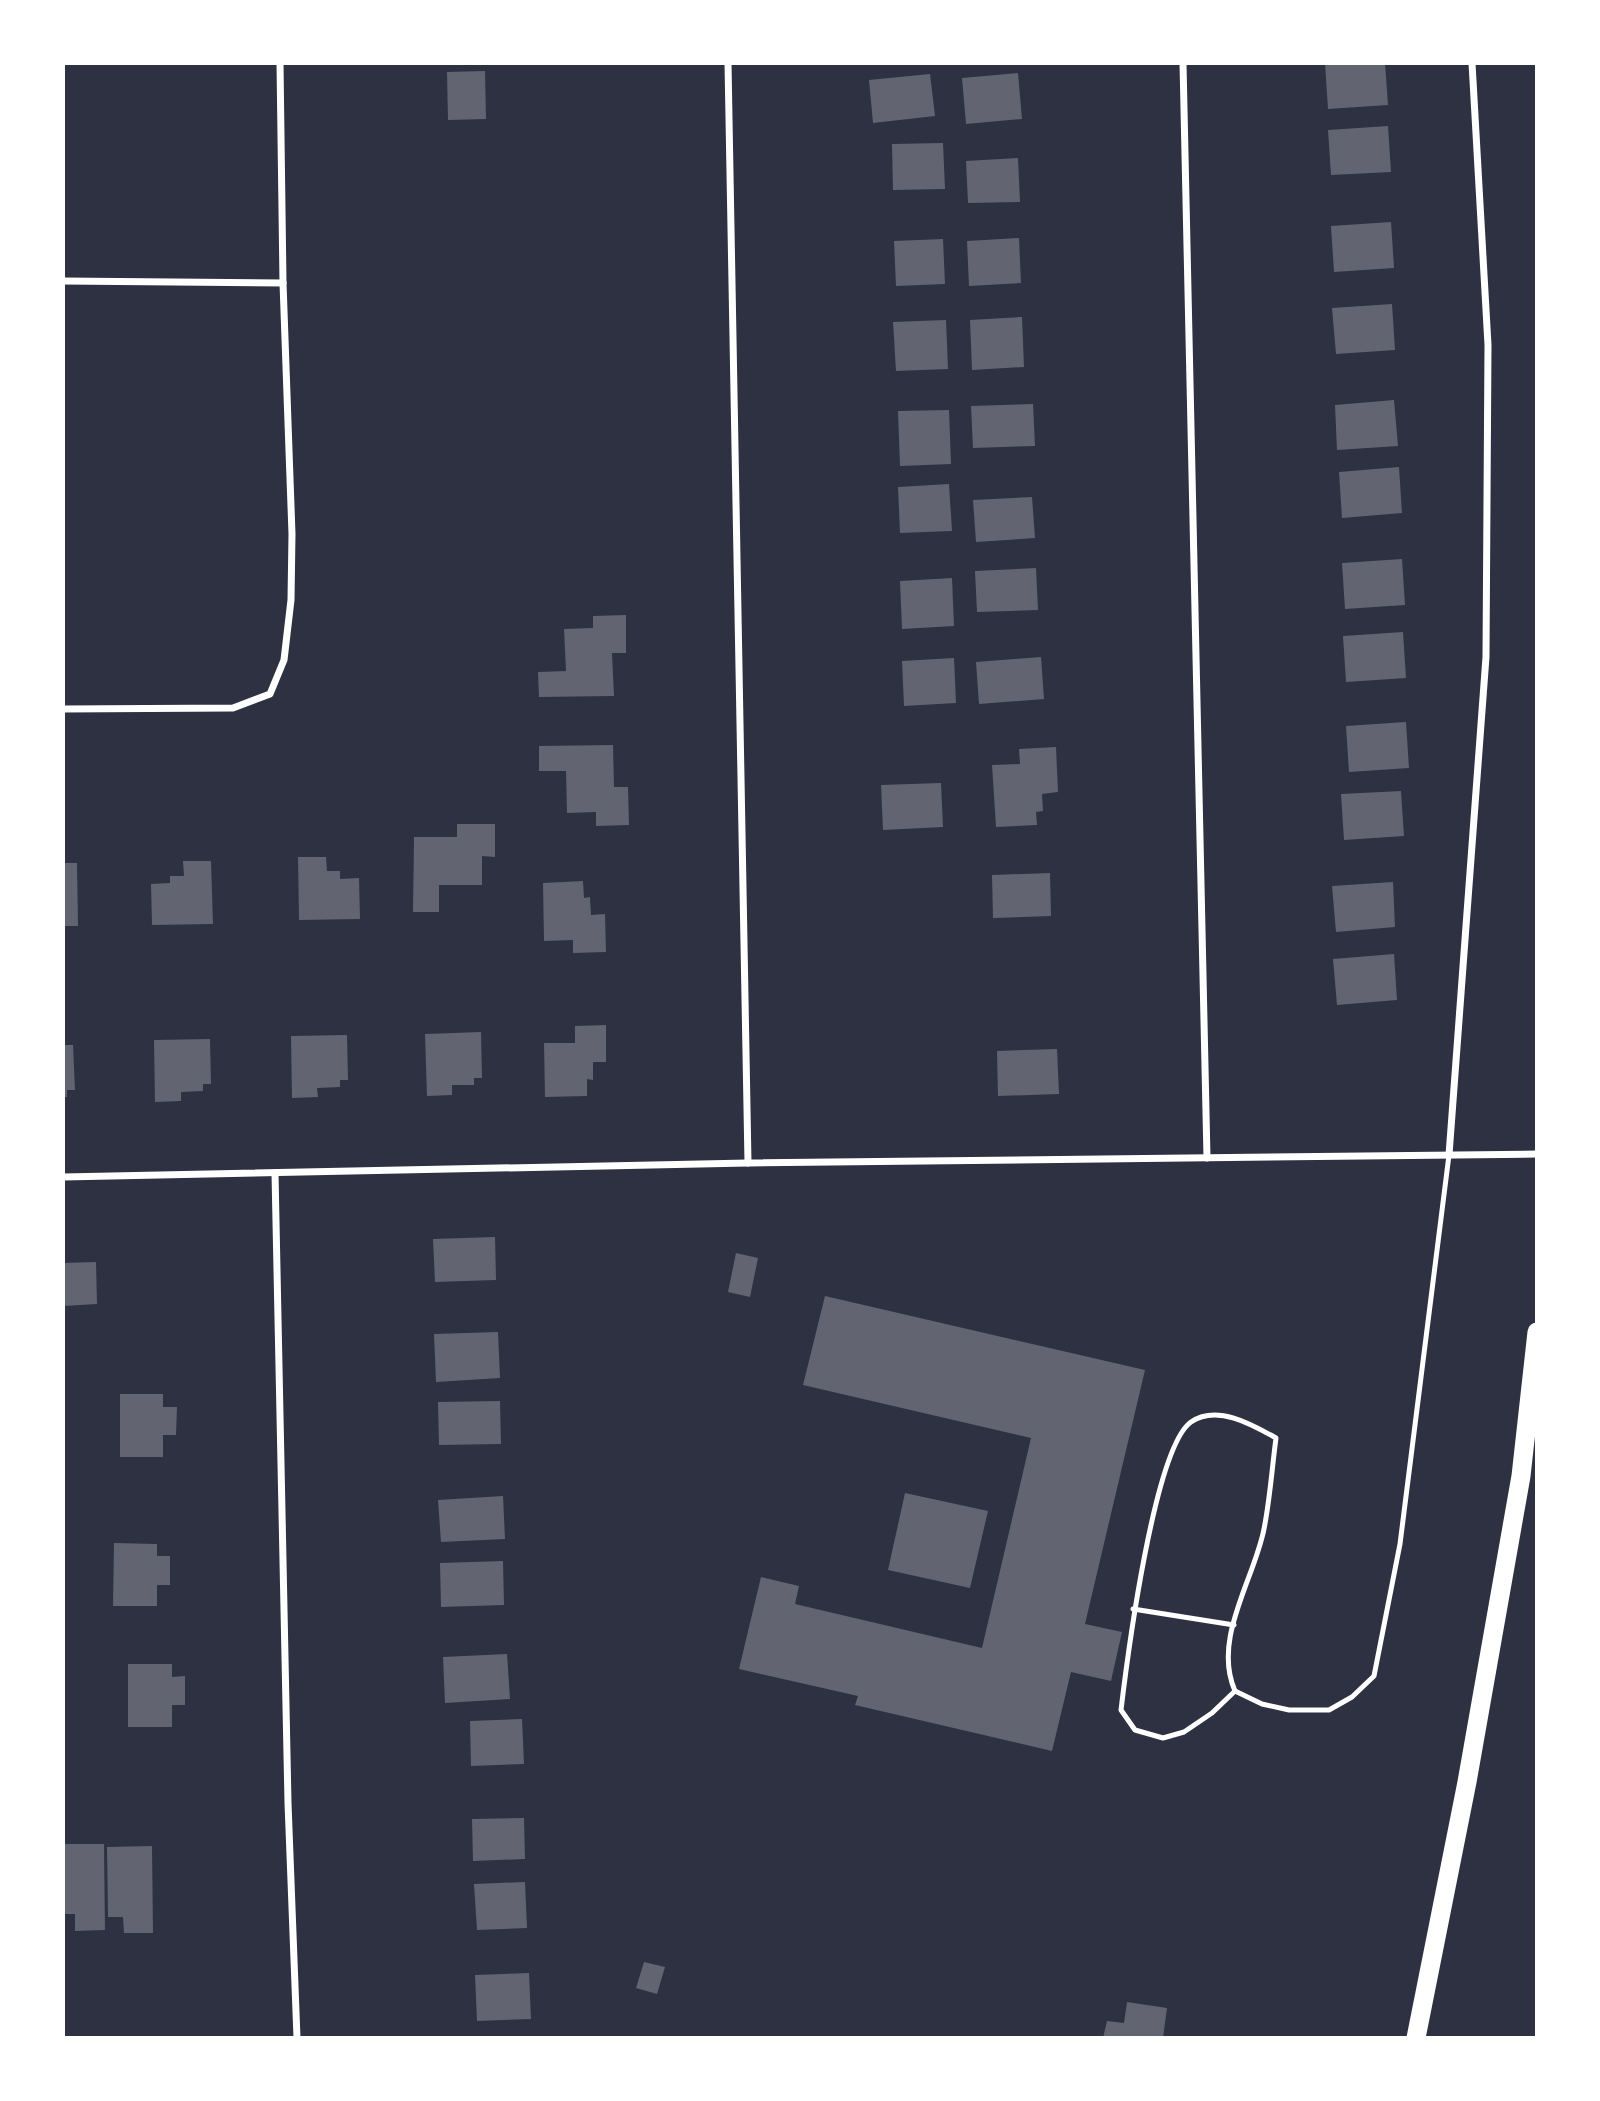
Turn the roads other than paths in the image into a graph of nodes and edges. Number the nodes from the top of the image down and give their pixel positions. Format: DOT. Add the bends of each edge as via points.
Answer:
graph roads {
  1 [pos="280,63"];
  2 [pos="729,63"];
  3 [pos="1183,63"];
  4 [pos="1472,63"];
  5 [pos="63,281"];
  6 [pos="283,283"];
  7 [pos="63,709"];
  8 [pos="1537,1154"];
  9 [pos="1449,1155"];
  10 [pos="1207,1158"];
  11 [pos="748,1163"];
  12 [pos="275,1173"];
  13 [pos="63,1177"];
  14 [pos="1537,1332"];
  15 [pos="1133,1609"];
  16 [pos="1234,1625"];
  17 [pos="1235,1691"];
  18 [pos="297,2038"];
  19 [pos="1416,2038"];
  1 -- 6 [label="street"];
  2 -- 11 [label="street"];
  3 -- 10 [label="street"];
  4 -- 9 [label="street" via="1488,345 1486,657"];
  5 -- 6 [label="street"];
  6 -- 7 [label="street" via="291,600 284,660 270,694 233,708"];
  8 -- 9 [label="street"];
  9 -- 10 [label="street"];
  9 -- 17 [label="lane" via="1400,1544 1374,1676 1329,1710 1289,1710"];
  10 -- 11 [label="street"];
  11 -- 12 [label="street"];
  12 -- 13 [label="street"];
  12 -- 18 [label="street"];
  14 -- 19 [label="highway" via="1519,1489"];
  15 -- 16 [label="lane"];
  15 -- 16 [label="lane" via="1164,1475 1180,1437 1191,1422 1211,1417 1243,1419 1276,1437 1264,1531"];
  15 -- 17 [label="lane" via="1121,1710 1135,1730 1163,1738 1184,1732"];
  16 -- 17 [label="lane" via="1228,1658"];
}
